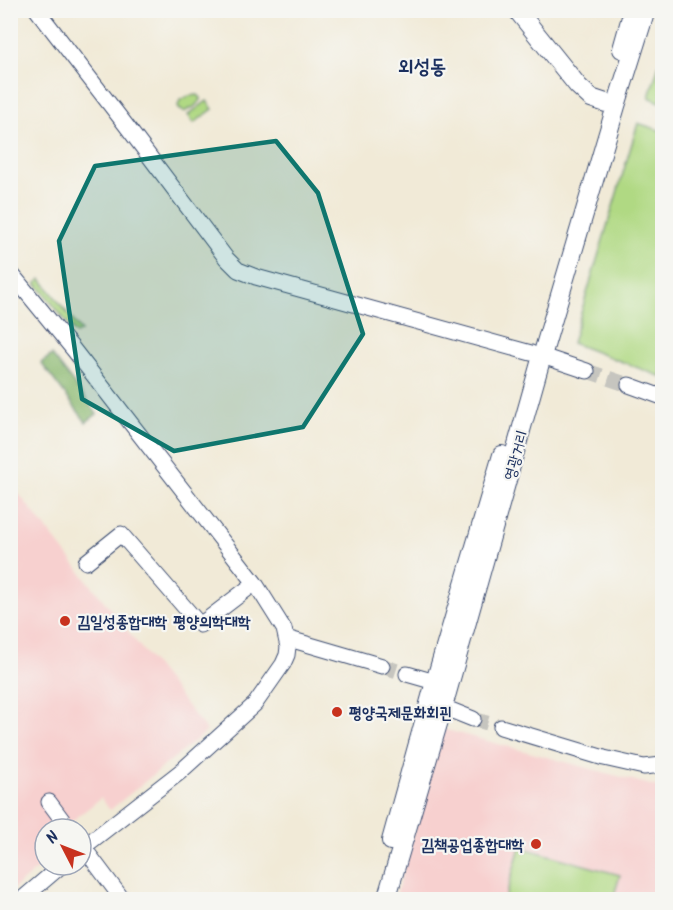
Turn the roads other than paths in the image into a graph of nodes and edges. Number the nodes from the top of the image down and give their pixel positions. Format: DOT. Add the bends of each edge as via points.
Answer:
graph roads {
  1 [pos="37,10"];
  2 [pos="517,10"];
  3 [pos="633,10"];
  4 [pos="646,10"];
  5 [pos="606,103"];
  6 [pos="10,272"];
  7 [pos="537,355"];
  8 [pos="587,370"];
  9 [pos="629,385"];
  10 [pos="663,397"];
  11 [pos="86,562"];
  12 [pos="255,583"];
  13 [pos="286,638"];
  14 [pos="382,666"];
  15 [pos="406,674"];
  16 [pos="435,682"];
  17 [pos="443,707"];
  18 [pos="473,719"];
  19 [pos="501,727"];
  20 [pos="663,765"];
  21 [pos="49,802"];
  22 [pos="60,817"];
  23 [pos="93,839"];
  24 [pos="93,861"];
  25 [pos="48,877"];
  26 [pos="21,900"];
  27 [pos="123,900"];
  28 [pos="374,900"];
  29 [pos="386,900"];
  1 -- 7 [label="street" via="238,270"];
  2 -- 5 [label="main road" via="586,94"];
  3 -- 5 [label="main road, 영광거리"];
  4 -- 7 [label="main road, 영광거리"];
  5 -- 7 [label="main road, 영광거리"];
  6 -- 12 [label="street"];
  7 -- 8 [label="street"];
  7 -- 16 [label="main road, 영광거리"];
  7 -- 17 [label="main road, 영광거리"];
  9 -- 10 [label="street"];
  11 -- 12 [label="street" via="121,534 200,625"];
  12 -- 13 [label="street"];
  13 -- 14 [label="street"];
  13 -- 23 [label="street" via="283,664 255,704 180,772"];
  15 -- 16 [label="street"];
  16 -- 28 [label="main road, 영광거리"];
  17 -- 18 [label="street"];
  17 -- 29 [label="main road, 영광거리"];
  19 -- 20 [label="street" via="604,758 644,767"];
  21 -- 22 [label="street"];
  24 -- 27 [label="street"];
  25 -- 26 [label="street"];
}
